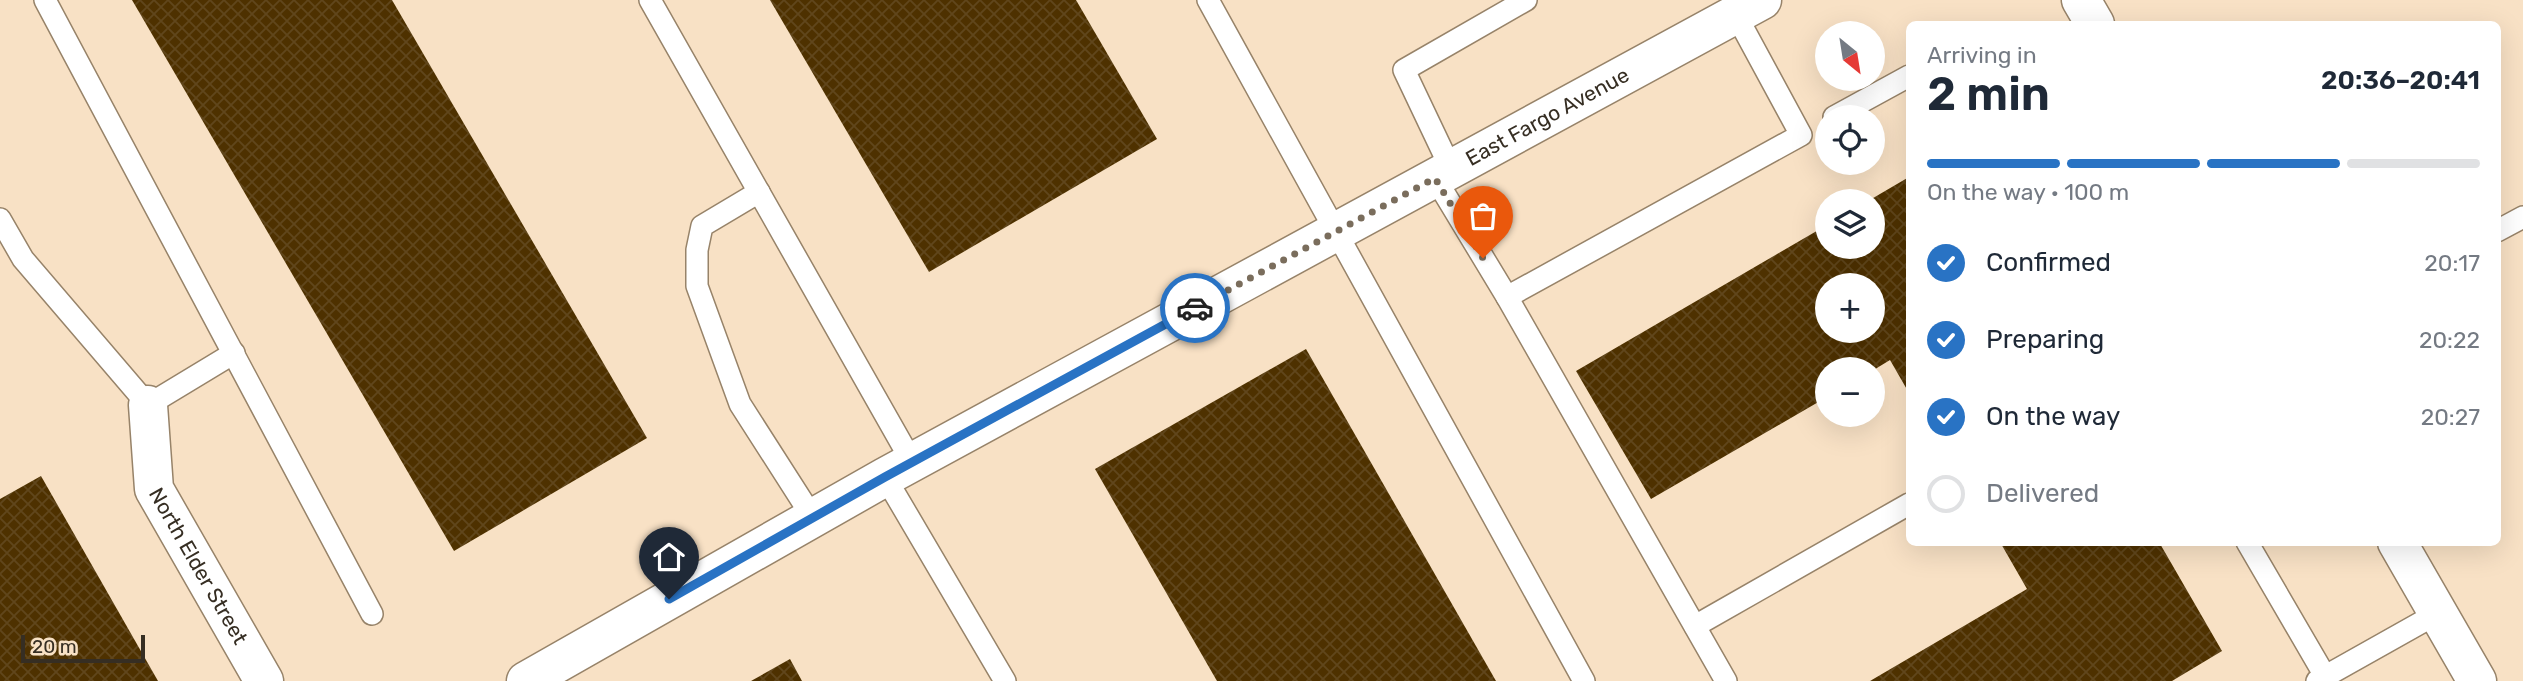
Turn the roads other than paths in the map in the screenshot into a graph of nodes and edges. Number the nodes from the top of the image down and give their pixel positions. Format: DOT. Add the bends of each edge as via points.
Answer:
graph roads {
  1 [pos="45,0"];
  2 [pos="650,0"];
  3 [pos="1208,0"];
  4 [pos="1526,0"];
  5 [pos="2081,0"];
  6 [pos="1749,7"];
  7 [pos="2093,21"];
  8 [pos="1906,78"];
  9 [pos="1856,105"];
  10 [pos="1815,127"];
  11 [pos="1801,135"];
  12 [pos="1443,173"];
  13 [pos="759,192"];
  14 [pos="2523,216"];
  15 [pos="0,219"];
  16 [pos="2501,229"];
  17 [pos="1335,232"];
  18 [pos="1507,298"];
  19 [pos="234,353"];
  20 [pos="148,405"];
  21 [pos="899,470"];
  22 [pos="1906,506"];
  23 [pos="813,518"];
  24 [pos="2249,546"];
  25 [pos="2399,546"];
  26 [pos="2438,612"];
  27 [pos="372,614"];
  28 [pos="1695,626"];
  29 [pos="2321,679"];
  30 [pos="264,681"];
  31 [pos="526,681"];
  32 [pos="1005,681"];
  33 [pos="1584,681"];
  34 [pos="1726,681"];
  35 [pos="2477,681"];
  1 -- 19 [label="lane"];
  2 -- 13 [label="lane"];
  3 -- 17 [label="lane"];
  4 -- 12 [label="lane" via="1404,70"];
  5 -- 7 [label="street"];
  6 -- 11 [label="lane"];
  6 -- 12 [label="street, East Fargo Avenue"];
  8 -- 9 [label="lane"];
  10 -- 11 [label="lane"];
  11 -- 18 [label="lane"];
  12 -- 17 [label="street, East Fargo Avenue"];
  12 -- 18 [label="lane"];
  13 -- 21 [label="lane"];
  13 -- 23 [label="lane" via="702,226 697,286 740,404"];
  14 -- 16 [label="lane"];
  15 -- 20 [label="lane" via="23,259"];
  17 -- 21 [label="street, East Fargo Avenue"];
  17 -- 33 [label="lane"];
  18 -- 28 [label="lane"];
  19 -- 20 [label="lane"];
  19 -- 27 [label="lane"];
  20 -- 30 [label="street, North Elder Street" via="154,489"];
  21 -- 23 [label="street, East Fargo Avenue"];
  21 -- 32 [label="lane"];
  22 -- 28 [label="lane"];
  23 -- 31 [label="street, East Fargo Avenue"];
  24 -- 29 [label="lane"];
  25 -- 26 [label="street"];
  26 -- 29 [label="lane"];
  26 -- 35 [label="street"];
  28 -- 34 [label="lane"];
}
